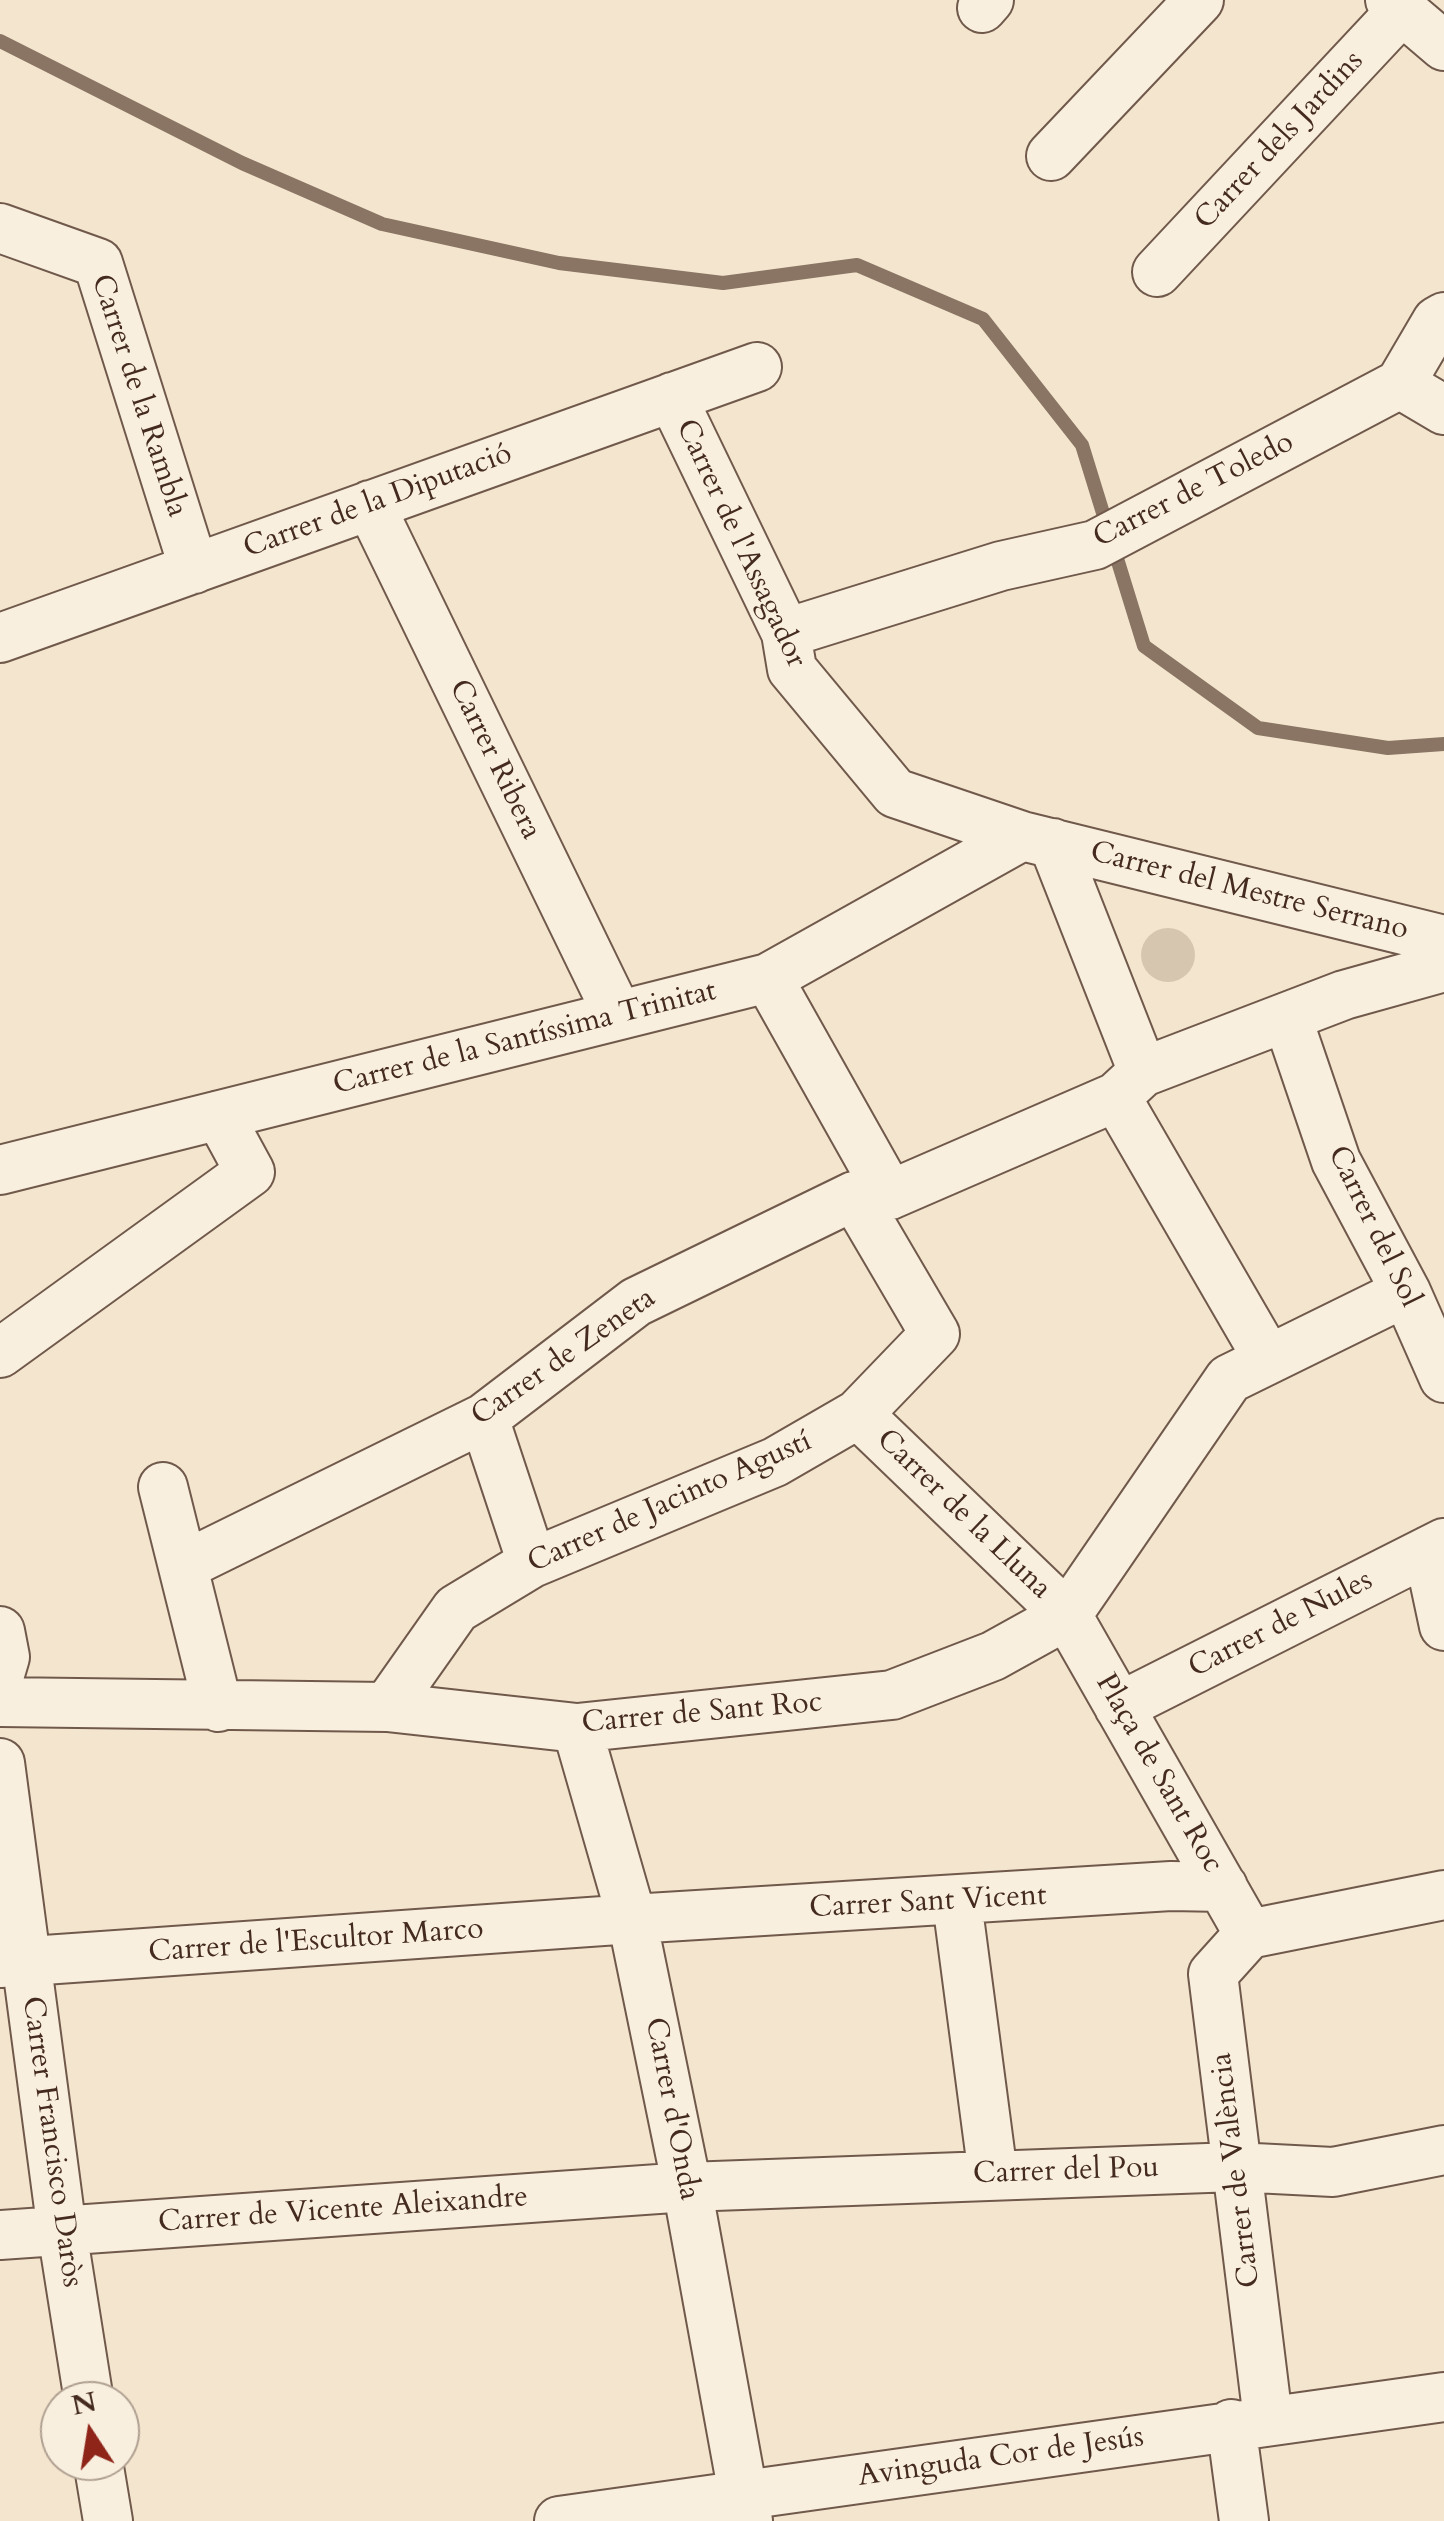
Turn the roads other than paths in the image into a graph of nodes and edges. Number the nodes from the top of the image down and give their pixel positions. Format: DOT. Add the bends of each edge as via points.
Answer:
graph roads {
  1 [pos="1198,0"];
  2 [pos="1396,5"];
  3 [pos="1444,46"];
  4 [pos="1052,156"];
  5 [pos="0,228"];
  6 [pos="1158,272"];
  7 [pos="1444,317"];
  8 [pos="757,366"];
  9 [pos="1400,384"];
  10 [pos="672,397"];
  11 [pos="1444,410"];
  12 [pos="370,505"];
  13 [pos="194,568"];
  14 [pos="786,633"];
  15 [pos="0,638"];
  16 [pos="1038,840"];
  17 [pos="1444,940"];
  18 [pos="1444,967"];
  19 [pos="768,978"];
  20 [pos="618,1015"];
  21 [pos="1287,1017"];
  22 [pos="1130,1084"];
  23 [pos="219,1116"];
  24 [pos="0,1170"];
  25 [pos="872,1196"];
  26 [pos="1424,1310"];
  27 [pos="0,1353"];
  28 [pos="1268,1359"];
  29 [pos="1444,1378"];
  30 [pos="858,1414"];
  31 [pos="484,1418"];
  32 [pos="163,1487"];
  33 [pos="1436,1547"];
  34 [pos="532,1562"];
  35 [pos="182,1566"];
  36 [pos="1067,1615"];
  37 [pos="1444,1626"];
  38 [pos="0,1631"];
  39 [pos="0,1674"];
  40 [pos="0,1702"];
  41 [pos="239,1706"];
  42 [pos="387,1707"];
  43 [pos="1118,1707"];
  44 [pos="577,1728"];
  45 [pos="0,1763"];
  46 [pos="1223,1887"];
  47 [pos="1444,1895"];
  48 [pos="957,1902"];
  49 [pos="632,1919"];
  50 [pos="1249,1934"];
  51 [pos="14,1962"];
  52 [pos="1444,2150"];
  53 [pos="1235,2167"];
  54 [pos="993,2174"];
  55 [pos="687,2187"];
  56 [pos="62,2231"];
  57 [pos="0,2235"];
  58 [pos="86,2381"];
  59 [pos="1444,2397"];
  60 [pos="1250,2422"];
  61 [pos="101,2481"];
  62 [pos="745,2508"];
  63 [pos="108,2521"];
  64 [pos="558,2521"];
  65 [pos="1244,2521"];
  1 -- 4 [label="street"];
  2 -- 3 [label="street"];
  2 -- 6 [label="street, Carrer dels Jardins"];
  5 -- 13 [label="street, Carrer de la Rambla" via="98,264"];
  7 -- 9 [label="street"];
  8 -- 10 [label="street, Carrer de la Diputació"];
  9 -- 11 [label="street"];
  9 -- 14 [label="street, Carrer de Toledo" via="1096,545 1001,566"];
  10 -- 12 [label="street, Carrer de la Diputació"];
  10 -- 14 [label="street, Carrer de l'Assagador"];
  12 -- 13 [label="street, Carrer de la Diputació"];
  12 -- 20 [label="street, Carrer Ribera"];
  13 -- 15 [label="street, Carrer de la Diputació"];
  14 -- 16 [label="street, Carrer de l'Assagador" via="792,669 895,793"];
  16 -- 17 [label="street, Carrer del Mestre Serrano"];
  16 -- 19 [label="street, Carrer de la Santíssima Trinitat"];
  16 -- 22 [label="street"];
  18 -- 21 [label="street, Carrer del Mestre Serrano"];
  19 -- 20 [label="street, Carrer de la Santíssima Trinitat"];
  19 -- 25 [label="street"];
  20 -- 23 [label="street, Carrer de la Santíssima Trinitat"];
  21 -- 22 [label="street, Carrer del Mestre Serrano"];
  21 -- 26 [label="street, Carrer del Sol" via="1336,1161"];
  22 -- 25 [label="street, Carrer de Zeneta"];
  22 -- 28 [label="street"];
  23 -- 24 [label="street, Carrer de la Santíssima Trinitat"];
  23 -- 27 [label="street" via="250,1172"];
  25 -- 30 [label="street, Carrer de Jacinto Agustí" via="936,1334"];
  25 -- 31 [label="street, Carrer de Zeneta" via="636,1302"];
  26 -- 28 [label="street"];
  26 -- 29 [label="street, Carrer del Sol"];
  28 -- 36 [label="street" via="1229,1379"];
  30 -- 34 [label="street, Carrer de Jacinto Agustí" via="776,1462"];
  30 -- 36 [label="street, Carrer de la Lluna"];
  31 -- 34 [label="street"];
  31 -- 35 [label="street, Carrer de Zeneta"];
  32 -- 35 [label="street"];
  33 -- 37 [label="street"];
  33 -- 43 [label="street, Carrer de Nules"];
  34 -- 42 [label="street, Carrer de Jacinto Agustí" via="456,1609"];
  35 -- 41 [label="street"];
  36 -- 43 [label="street, Plaça de Sant Roc"];
  36 -- 44 [label="street, Carrer de Sant Roc" via="993,1656 892,1696"];
  38 -- 39 [label="street"];
  40 -- 41 [label="street, Carrer de Sant Roc"];
  41 -- 42 [label="street, Carrer de Sant Roc"];
  42 -- 44 [label="street, Carrer de Sant Roc"];
  43 -- 46 [label="street, Plaça de Sant Roc"];
  44 -- 49 [label="street, Carrer d'Onda"];
  45 -- 51 [label="street, Carrer Francisco Daròs"];
  46 -- 48 [label="street, Carrer Sant Vicent"];
  46 -- 50 [label="street, Plaça de Sant Roc"];
  47 -- 50 [label="street"];
  48 -- 49 [label="street, Carrer Sant Vicent"];
  48 -- 54 [label="street"];
  49 -- 51 [label="street, Carrer de l'Escultor Marco"];
  49 -- 55 [label="street, Carrer d'Onda"];
  50 -- 53 [label="street, Carrer de València" via="1213,1974"];
  51 -- 56 [label="street, Carrer Francisco Daròs"];
  52 -- 53 [label="street, Carrer del Pou" via="1332,2172"];
  53 -- 54 [label="street, Carrer del Pou"];
  53 -- 60 [label="street, Carrer de València"];
  54 -- 55 [label="street, Carrer del Pou"];
  55 -- 56 [label="street, Carrer de Vicente Aleixandre"];
  55 -- 62 [label="street, Carrer d'Onda"];
  56 -- 57 [label="street, Carrer de Vicente Aleixandre"];
  56 -- 58 [label="street, Carrer Francisco Daròs"];
  59 -- 60 [label="street, Avinguda Cor de Jesús"];
  60 -- 62 [label="street, Avinguda Cor de Jesús"];
  60 -- 65 [label="street, Carrer de València"];
  61 -- 63 [label="street"];
  62 -- 64 [label="street, Avinguda Cor de Jesús"];
}
